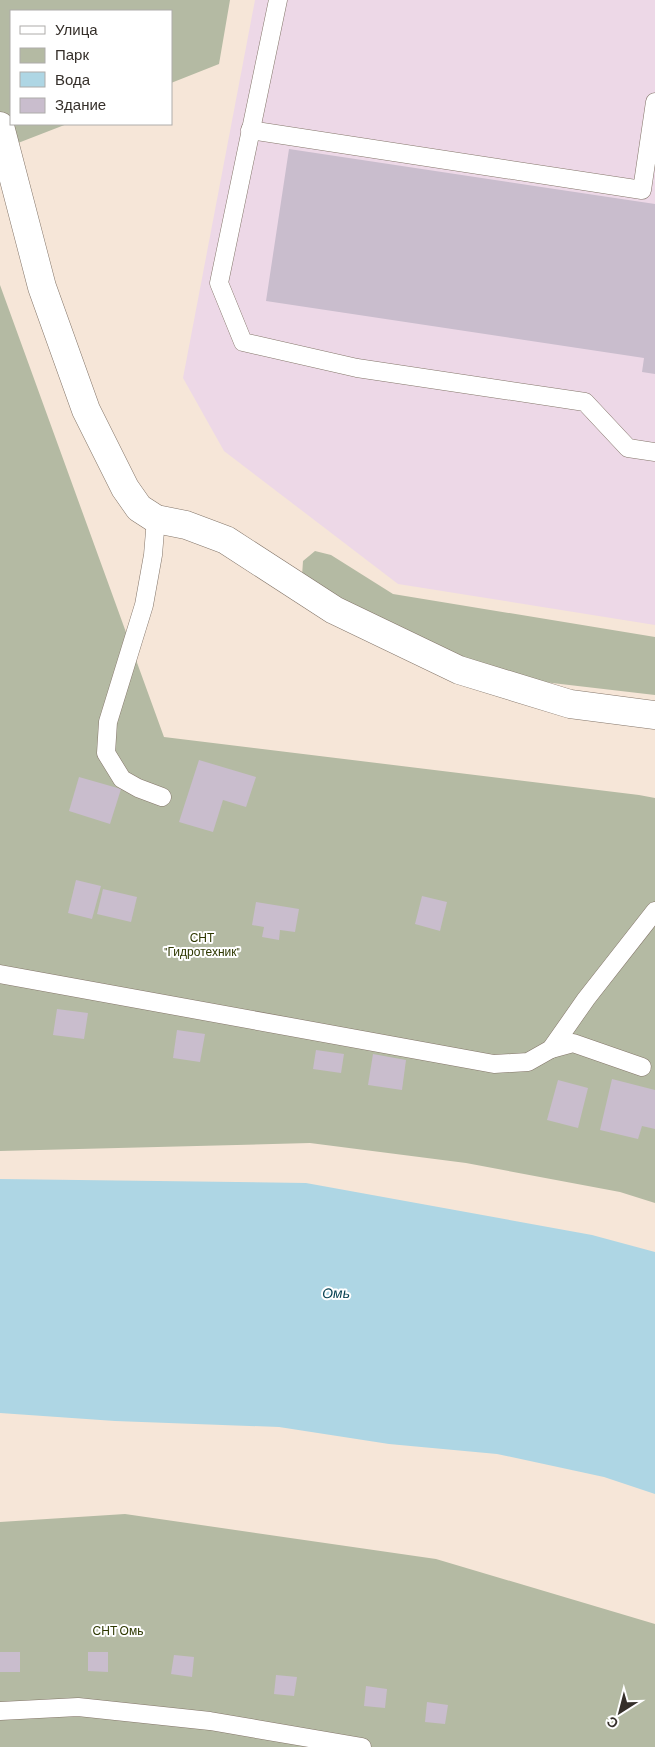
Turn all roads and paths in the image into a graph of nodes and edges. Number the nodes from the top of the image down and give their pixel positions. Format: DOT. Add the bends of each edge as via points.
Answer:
graph roads {
  1 [pos="278,0"];
  2 [pos="655,102"];
  3 [pos="0,126"];
  4 [pos="250,130"];
  5 [pos="655,452"];
  6 [pos="156,520"];
  7 [pos="655,715"];
  8 [pos="162,797"];
  9 [pos="655,911"];
  10 [pos="0,974"];
  11 [pos="552,1048"];
  12 [pos="642,1067"];
  13 [pos="0,1711"];
  14 [pos="362,1747"];
  1 -- 4 [label="lane"];
  2 -- 4 [label="lane" via="642,190"];
  3 -- 6 [label="street" via="42,287 86,410 125,488 139,508"];
  4 -- 5 [label="lane" via="219,283 244,342 357,368 585,402 628,448"];
  6 -- 7 [label="street" via="186,524 226,540 334,610 459,670 570,704"];
  6 -- 8 [label="lane" via="144,606 108,722 106,753 122,779"];
  9 -- 11 [label="lane"];
  10 -- 11 [label="lane" via="494,1064 528,1062"];
  11 -- 12 [label="lane" via="573,1043"];
  13 -- 14 [label="lane" via="78,1707 210,1721"];
}
